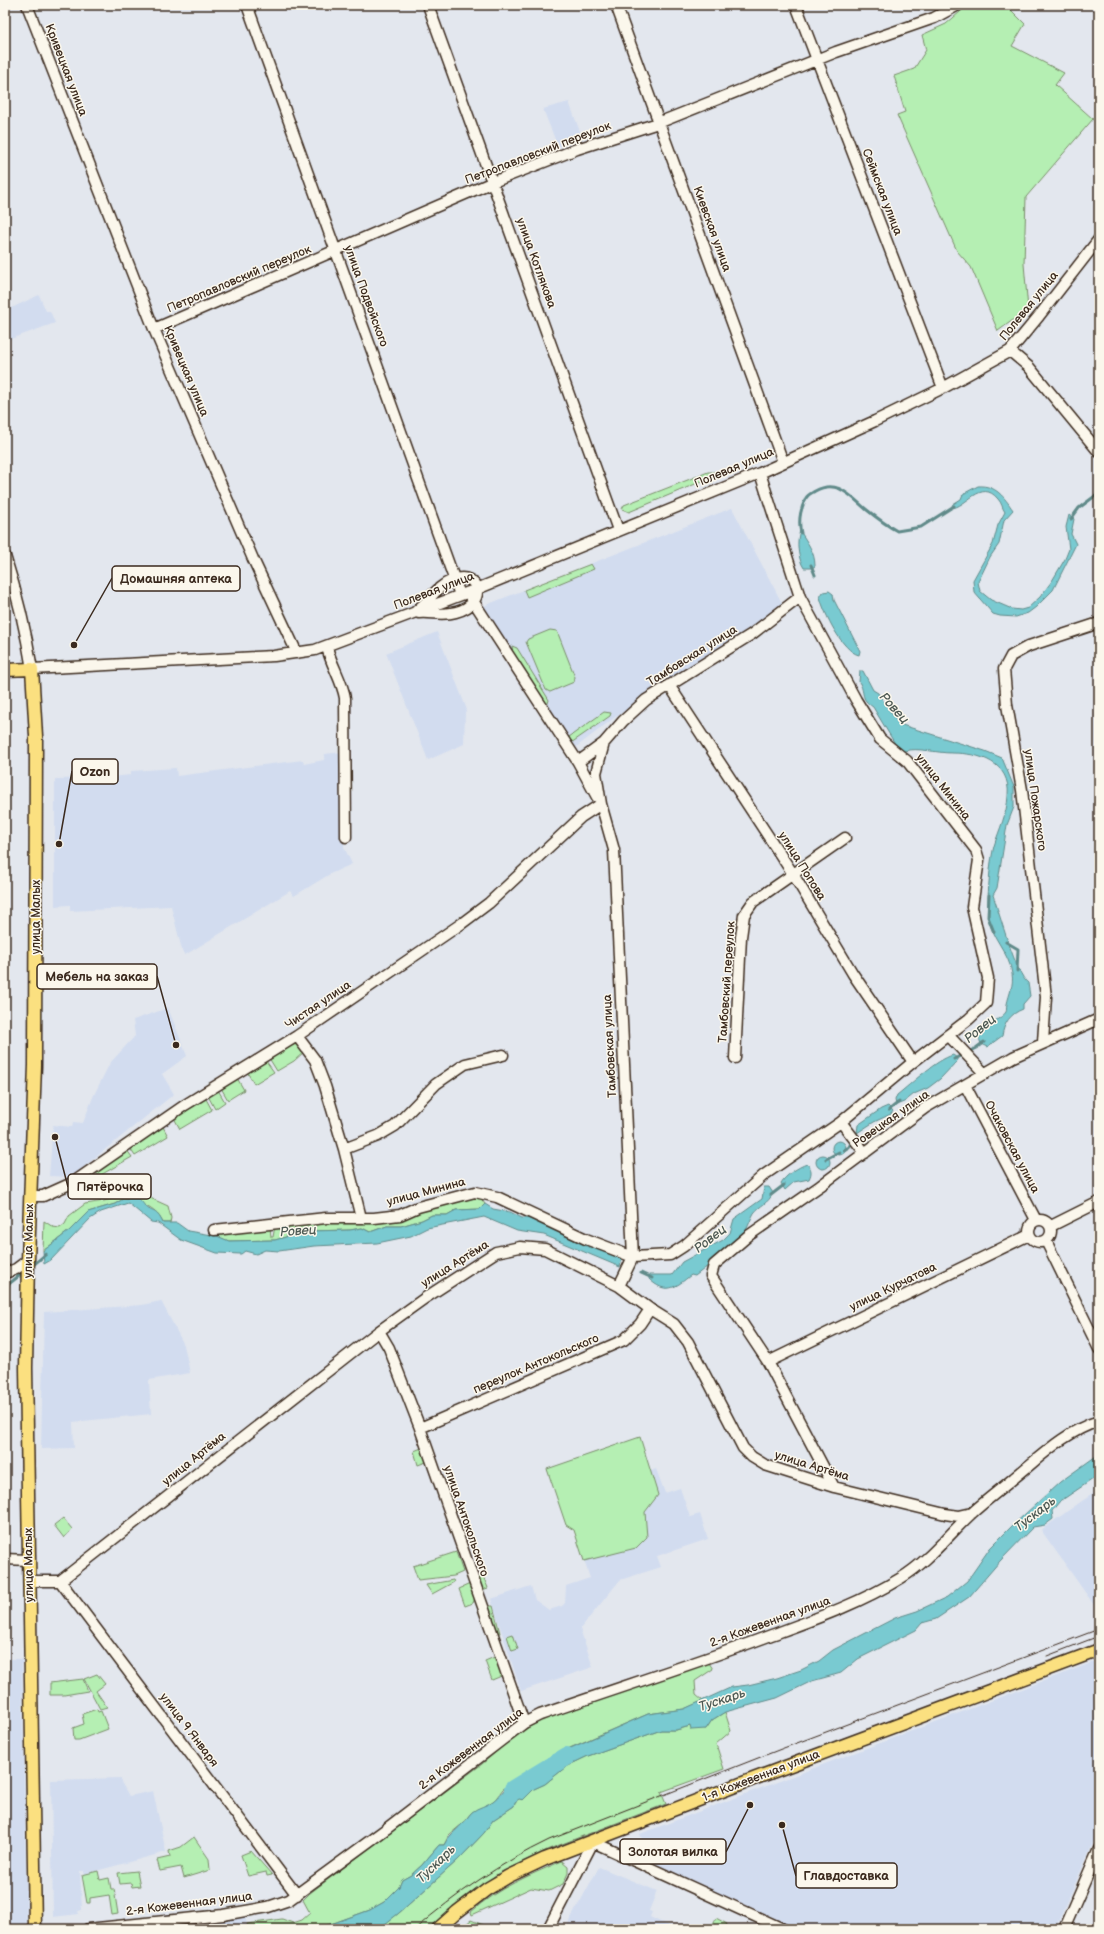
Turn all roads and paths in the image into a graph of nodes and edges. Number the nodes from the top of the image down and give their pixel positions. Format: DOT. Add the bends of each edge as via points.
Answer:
graph roads {
  1 [pos="26,5"];
  2 [pos="248,5"];
  3 [pos="428,5"];
  4 [pos="616,5"];
  5 [pos="796,5"];
  6 [pos="958,5"];
  7 [pos="816,59"];
  8 [pos="658,123"];
  9 [pos="493,182"];
  10 [pos="1099,238"];
  11 [pos="337,251"];
  12 [pos="154,329"];
  13 [pos="1010,352"];
  14 [pos="943,388"];
  15 [pos="1099,452"];
  16 [pos="783,462"];
  17 [pos="760,473"];
  18 [pos="618,530"];
  19 [pos="5,556"];
  20 [pos="454,580"];
  21 [pos="468,592"];
  22 [pos="800,597"];
  23 [pos="474,602"];
  24 [pos="413,614"];
  25 [pos="1099,623"];
  26 [pos="327,647"];
  27 [pos="297,653"];
  28 [pos="5,670"];
  29 [pos="32,670"];
  30 [pos="669,685"];
  31 [pos="604,743"];
  32 [pos="578,762"];
  33 [pos="601,804"];
  34 [pos="346,837"];
  35 [pos="845,838"];
  36 [pos="793,874"];
  37 [pos="1099,1019"];
  38 [pos="948,1035"];
  39 [pos="297,1036"];
  40 [pos="1043,1042"];
  41 [pos="503,1055"];
  42 [pos="735,1058"];
  43 [pos="913,1062"];
  44 [pos="985,1074"];
  45 [pos="965,1085"];
  46 [pos="841,1122"];
  47 [pos="344,1149"];
  48 [pos="864,1153"];
  49 [pos="30,1196"];
  50 [pos="1099,1202"];
  51 [pos="361,1218"];
  52 [pos="1036,1220"];
  53 [pos="1051,1226"];
  54 [pos="214,1230"];
  55 [pos="1029,1235"];
  56 [pos="1046,1241"];
  57 [pos="633,1257"];
  58 [pos="28,1260"];
  59 [pos="5,1273"];
  60 [pos="620,1286"];
  61 [pos="650,1309"];
  62 [pos="379,1331"];
  63 [pos="1099,1349"];
  64 [pos="768,1362"];
  65 [pos="1099,1421"];
  66 [pos="420,1428"];
  67 [pos="834,1487"];
  68 [pos="972,1513"];
  69 [pos="5,1559"];
  70 [pos="28,1560"];
  71 [pos="29,1581"];
  72 [pos="60,1581"];
  73 [pos="1099,1650"];
  74 [pos="524,1723"];
  75 [pos="592,1842"];
  76 [pos="1099,1849"];
  77 [pos="297,1896"];
  78 [pos="35,1929"];
  79 [pos="88,1929"];
  80 [pos="438,1929"];
  81 [pos="548,1929"];
  82 [pos="782,1929"];
  83 [pos="1064,1929"];
  1 -- 12 [label="street, Кривецкая улица"];
  2 -- 11 [label="street, улица Подвойского"];
  3 -- 9 [label="street, улица Котлякова"];
  4 -- 8 [label="street, Киевская улица"];
  5 -- 7 [label="street, Сеймская улица"];
  6 -- 7 [label="street, Петропавловский переулок" via="934,18"];
  7 -- 8 [label="street, Петропавловский переулок"];
  7 -- 14 [label="street, Сеймская улица"];
  8 -- 9 [label="street, Петропавловский переулок" via="578,149"];
  8 -- 16 [label="street, Киевская улица"];
  9 -- 11 [label="street, Петропавловский переулок"];
  9 -- 18 [label="street, улица Котлякова"];
  10 -- 13 [label="street, Полевая улица"];
  11 -- 12 [label="street, Петропавловский переулок"];
  11 -- 20 [label="street, улица Подвойского"];
  12 -- 27 [label="street, Кривецкая улица" via="253,559"];
  13 -- 14 [label="street, Полевая улица"];
  13 -- 15 [label="street" via="1029,367"];
  14 -- 16 [label="street, Полевая улица"];
  16 -- 17 [label="street, Полевая улица"];
  17 -- 18 [label="street, Полевая улица"];
  17 -- 22 [label="street, улица Минина"];
  18 -- 21 [label="street, Полевая улица"];
  19 -- 29 [label="street, улица Малых" via="24,624"];
  20 -- 21 [label="street, улица Подвойского"];
  20 -- 21 [label="street" via="468,579 473,582"];
  20 -- 24 [label="street" via="432,593"];
  21 -- 23 [label="street, Тамбовская улица"];
  21 -- 24 [label="street, Полевая улица"];
  22 -- 30 [label="street, Тамбовская улица" via="752,634"];
  22 -- 38 [label="street, улица Минина" via="880,739 907,761 976,850 979,860 972,907 988,978 986,1003"];
  23 -- 24 [label="street" via="448,614"];
  23 -- 32 [label="street, Тамбовская улица"];
  24 -- 26 [label="street, Полевая улица"];
  25 -- 40 [label="street, улица Пожарского" via="1029,646 1011,656 1004,669 1007,705 1022,790 1046,997"];
  26 -- 27 [label="street, Полевая улица"];
  26 -- 34 [label="street" via="330,662 343,684 345,698"];
  27 -- 29 [label="street, Полевая улица"];
  28 -- 29 [label="main road"];
  29 -- 49 [label="main road, улица Малых" via="36,736 35,1057"];
  30 -- 31 [label="street, Тамбовская улица" via="628,716"];
  30 -- 36 [label="street, улица Попова"];
  31 -- 32 [label="street, Тамбовская улица"];
  31 -- 33 [label="street, Тамбовская улица" via="596,773"];
  32 -- 33 [label="street, Тамбовская улица"];
  33 -- 39 [label="street, Чистая улица" via="581,817 489,903"];
  33 -- 57 [label="street, Тамбовская улица" via="614,850"];
  35 -- 36 [label="street, Тамбовский переулок"];
  36 -- 42 [label="street, Тамбовский переулок" via="753,902 744,916"];
  36 -- 43 [label="street, улица Попова" via="853,974"];
  37 -- 40 [label="street, Ровецкая улица"];
  38 -- 43 [label="street"];
  38 -- 44 [label="street"];
  39 -- 47 [label="street" via="315,1060"];
  39 -- 49 [label="street, Чистая улица" via="185,1105 72,1183 43,1196"];
  40 -- 44 [label="street, Ровецкая улица"];
  41 -- 47 [label="street" via="465,1064 436,1084 395,1126 378,1136"];
  43 -- 46 [label="street"];
  44 -- 45 [label="street, Ровецкая улица"];
  45 -- 48 [label="street, Ровецкая улица" via="925,1108"];
  45 -- 52 [label="street, Очаковская улица"];
  46 -- 48 [label="street"];
  46 -- 57 [label="street" via="764,1175 684,1246 670,1254"];
  47 -- 51 [label="street"];
  48 -- 64 [label="street, Ровецкая улица" via="748,1236 714,1265 711,1276"];
  49 -- 58 [label="main road, улица Малых"];
  50 -- 53 [label="street"];
  51 -- 54 [label="street, улица Минина" via="326,1218"];
  51 -- 57 [label="street, улица Минина" via="400,1214 475,1192 497,1197 586,1239"];
  52 -- 53 [label="street"];
  52 -- 55 [label="street"];
  53 -- 56 [label="street"];
  55 -- 56 [label="street" via="1037,1241"];
  55 -- 64 [label="street, улица Курчатова"];
  56 -- 63 [label="street"];
  57 -- 60 [label="street, Тамбовская улица"];
  58 -- 59 [label="street"];
  58 -- 70 [label="main road, улица Малых"];
  60 -- 61 [label="street, улица Артёма"];
  60 -- 62 [label="street, улица Артёма" via="545,1249 520,1247 496,1252"];
  61 -- 66 [label="street, переулок Антокольского" via="624,1340"];
  61 -- 67 [label="street, улица Артёма" via="674,1324 688,1342 744,1448 752,1457 765,1465"];
  62 -- 66 [label="street, улица Антокольского" via="389,1348"];
  62 -- 72 [label="street, улица Артёма"];
  64 -- 67 [label="street"];
  65 -- 68 [label="street, 2-я Кожевенная улица" via="1060,1441"];
  66 -- 74 [label="street, улица Антокольского"];
  67 -- 68 [label="street, улица Артёма" via="945,1514 959,1516"];
  68 -- 74 [label="street, 2-я Кожевенная улица" via="938,1550 918,1567 858,1601 732,1650 554,1710"];
  69 -- 70 [label="street"];
  70 -- 71 [label="main road, улица Малых"];
  71 -- 72 [label="street"];
  71 -- 78 [label="main road, улица Малых"];
  72 -- 77 [label="street, улица 9 Января"];
  73 -- 75 [label="main road, 1-я Кожевенная улица"];
  74 -- 77 [label="street, 2-я Кожевенная улица"];
  75 -- 80 [label="main road, 1-я Кожевенная улица" via="545,1859 509,1876 487,1889"];
  75 -- 81 [label="street"];
  75 -- 82 [label="street"];
  76 -- 83 [label="street"];
  77 -- 79 [label="street, 2-я Кожевенная улица" via="281,1903 230,1914"];
}
